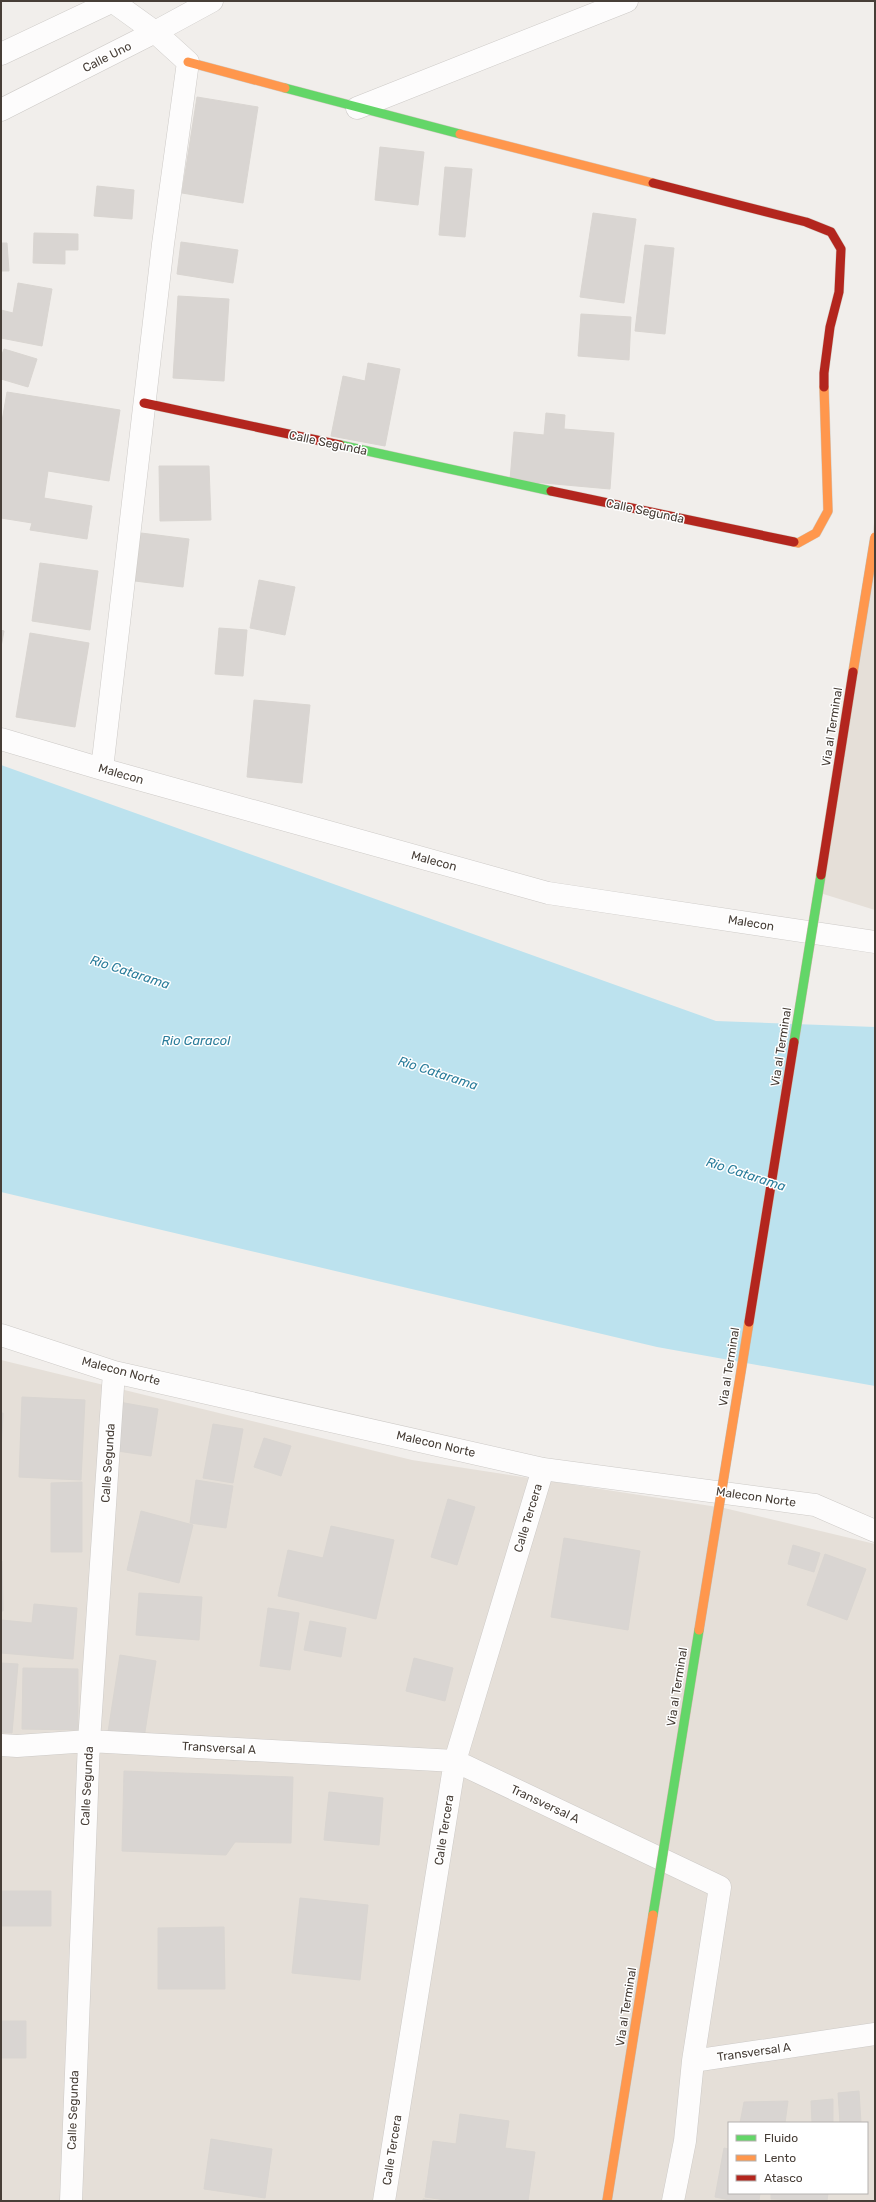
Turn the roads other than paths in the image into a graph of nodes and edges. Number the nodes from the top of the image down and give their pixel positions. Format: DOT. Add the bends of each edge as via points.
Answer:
graph roads {
  1 [pos="112,1"];
  2 [pos="212,1"];
  3 [pos="627,1"];
  4 [pos="155,32"];
  5 [pos="1,54"];
  6 [pos="188,62"];
  7 [pos="357,108"];
  8 [pos="1,110"];
  9 [pos="144,403"];
  10 [pos="875,537"];
  11 [pos="1,739"];
  12 [pos="102,769"];
  13 [pos="875,942"];
  14 [pos="1,1335"];
  15 [pos="114,1372"];
  16 [pos="543,1469"];
  17 [pos="875,1532"];
  18 [pos="89,1741"];
  19 [pos="1,1745"];
  20 [pos="455,1762"];
  21 [pos="875,2034"];
  22 [pos="693,2061"];
  23 [pos="70,2201"];
  24 [pos="384,2201"];
  25 [pos="607,2201"];
  26 [pos="673,2201"];
  1 -- 4 [label="street"];
  1 -- 5 [label="street"];
  2 -- 4 [label="street, Calle Uno"];
  3 -- 7 [label="street"];
  4 -- 6 [label="street"];
  4 -- 8 [label="street, Calle Uno"];
  6 -- 7 [label="main road, Calle Segunda"];
  6 -- 9 [label="street"];
  7 -- 9 [label="main road, Calle Segunda" via="806,222 831,232 841,248 841,266 839,292 830,327 824,373 828,511 816,533 798,543 768,538"];
  9 -- 12 [label="street"];
  10 -- 25 [label="main road, Via al Terminal, bridge"];
  11 -- 12 [label="street, Malecon"];
  12 -- 13 [label="street, Malecon" via="548,892"];
  14 -- 15 [label="street, Malecon Norte"];
  15 -- 16 [label="street, Malecon Norte"];
  15 -- 18 [label="street, Calle Segunda"];
  16 -- 17 [label="street, Malecon Norte" via="814,1505"];
  16 -- 20 [label="street, Calle Tercera"];
  18 -- 19 [label="street, Transversal A"];
  18 -- 20 [label="street, Transversal A"];
  18 -- 23 [label="street, Calle Segunda"];
  20 -- 22 [label="street, Transversal A" via="720,1887"];
  20 -- 24 [label="street, Calle Tercera"];
  21 -- 22 [label="street, Transversal A"];
  22 -- 26 [label="street" via="685,2141"];
}
